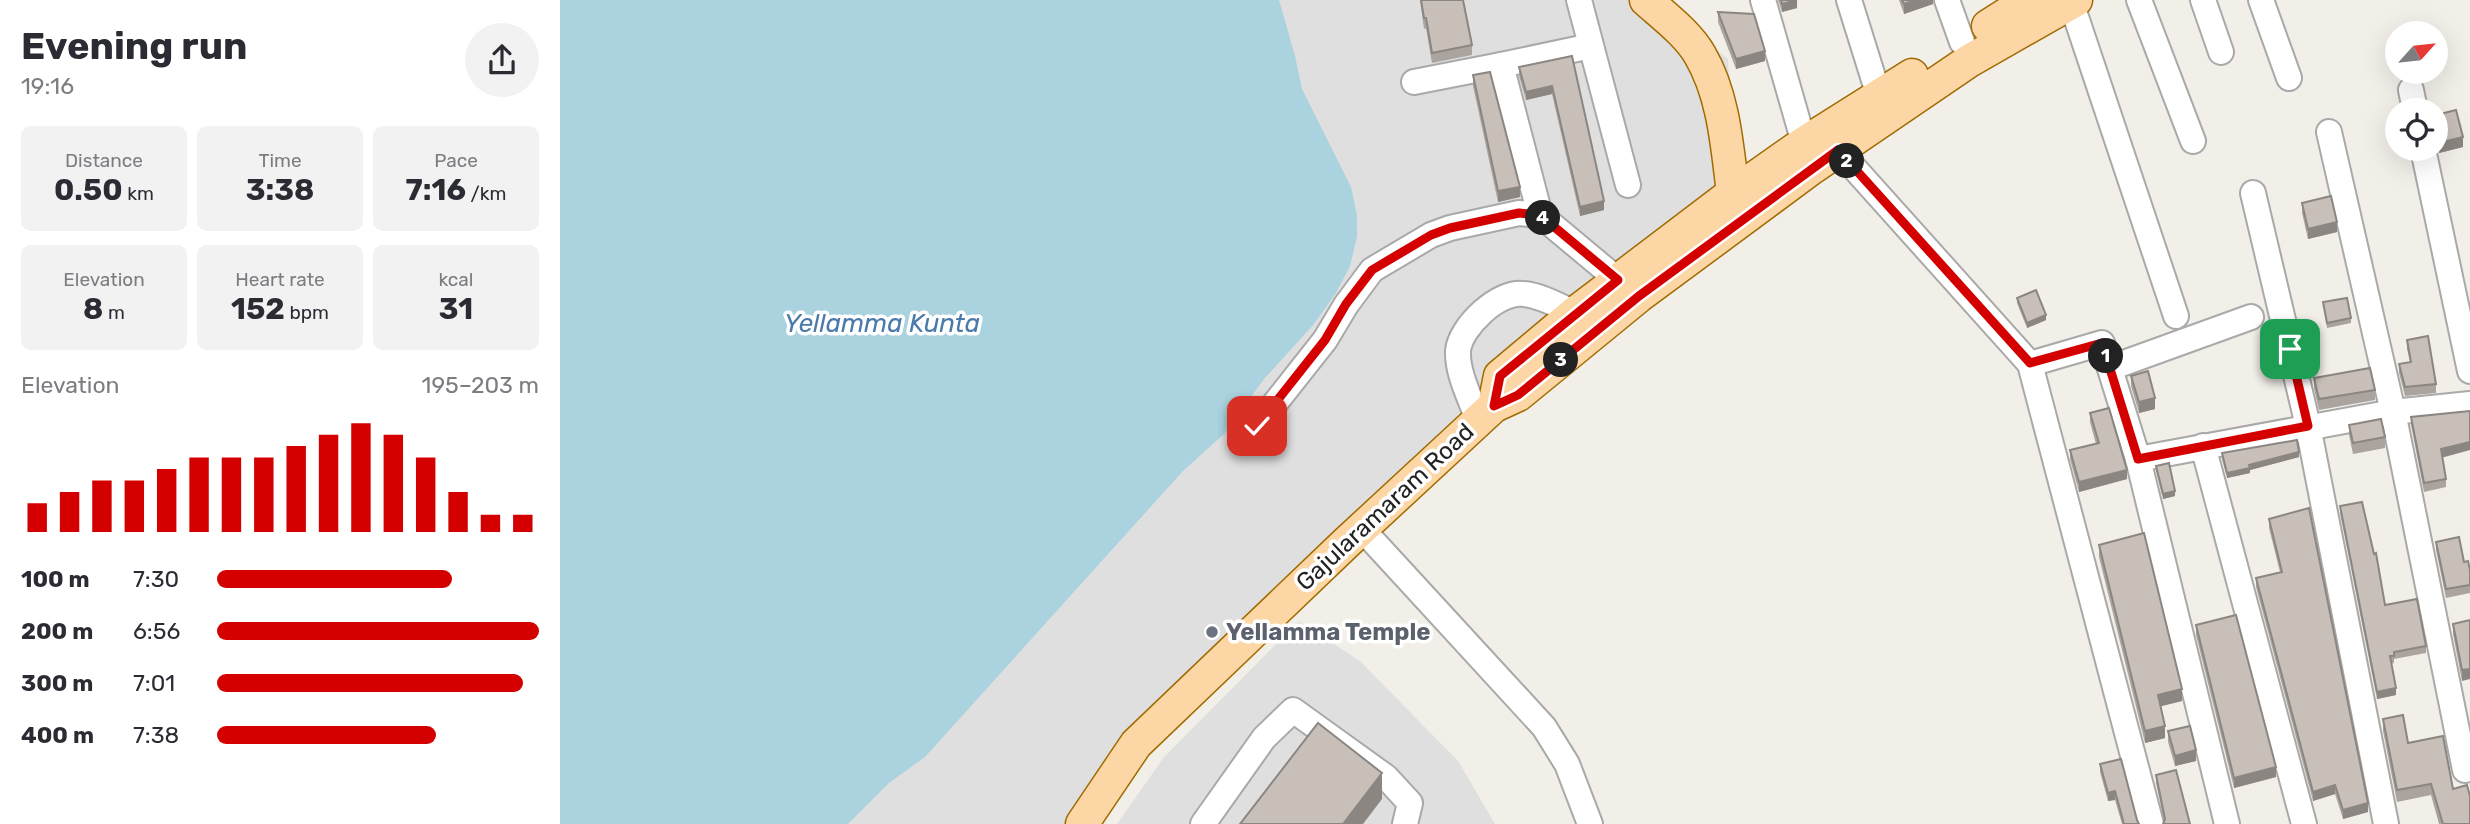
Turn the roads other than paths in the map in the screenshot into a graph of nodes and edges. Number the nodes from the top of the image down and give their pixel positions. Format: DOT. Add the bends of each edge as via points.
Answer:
graph roads {
  1 [pos="1579,0"];
  2 [pos="1646,0"];
  3 [pos="1763,0"];
  4 [pos="1849,0"];
  5 [pos="1947,0"];
  6 [pos="2029,0"];
  7 [pos="2139,0"];
  8 [pos="2203,0"];
  9 [pos="2261,0"];
  10 [pos="2073,1"];
  11 [pos="1962,42"];
  12 [pos="1591,46"];
  13 [pos="2221,52"];
  14 [pos="1501,65"];
  15 [pos="2289,78"];
  16 [pos="1414,82"];
  17 [pos="1879,96"];
  18 [pos="2329,132"];
  19 [pos="2193,141"];
  20 [pos="1804,143"];
  21 [pos="1838,150"];
  22 [pos="2426,161"];
  23 [pos="1628,185"];
  24 [pos="1733,193"];
  25 [pos="2253,193"];
  26 [pos="1540,215"];
  27 [pos="1618,280"];
  28 [pos="1575,313"];
  29 [pos="2176,316"];
  30 [pos="2464,316"];
  31 [pos="2251,317"];
  32 [pos="2030,363"];
  33 [pos="2110,368"];
  34 [pos="2470,371"];
  35 [pos="2470,404"];
  36 [pos="2393,412"];
  37 [pos="1486,413"];
  38 [pos="1257,426"];
  39 [pos="2308,426"];
  40 [pos="2203,446"];
  41 [pos="2138,459"];
  42 [pos="1354,536"];
  43 [pos="2468,775"];
  44 [pos="1087,822"];
  45 [pos="1203,824"];
  46 [pos="1405,824"];
  47 [pos="1590,824"];
  48 [pos="2151,824"];
  49 [pos="2227,824"];
  50 [pos="2304,824"];
  51 [pos="2386,824"];
  1 -- 12 [label="street"];
  2 -- 24 [label="main road" via="1699,53 1716,89"];
  3 -- 20 [label="street"];
  4 -- 17 [label="street"];
  5 -- 11 [label="street"];
  6 -- 11 [label="main road"];
  7 -- 19 [label="street"];
  8 -- 13 [label="street"];
  9 -- 15 [label="street"];
  10 -- 21 [label="main road, Gajularamaram Road" via="1969,61"];
  10 -- 29 [label="street"];
  11 -- 17 [label="main road"];
  12 -- 14 [label="street"];
  12 -- 23 [label="street"];
  14 -- 16 [label="street"];
  14 -- 26 [label="street"];
  17 -- 20 [label="main road"];
  18 -- 36 [label="street"];
  20 -- 24 [label="main road"];
  21 -- 32 [label="street"];
  21 -- 37 [label="main road, Gajularamaram Road" via="1639,296 1518,395"];
  22 -- 30 [label="street"];
  24 -- 27 [label="main road"];
  25 -- 39 [label="street"];
  26 -- 27 [label="street"];
  26 -- 38 [label="street" via="1519,213 1450,228 1372,270 1325,340"];
  27 -- 28 [label="main road"];
  28 -- 37 [label="main road" via="1500,376"];
  28 -- 37 [label="street" via="1521,293 1503,298 1466,330 1458,354 1460,368"];
  30 -- 34 [label="street"];
  31 -- 33 [label="street"];
  32 -- 33 [label="street" via="2102,343"];
  32 -- 48 [label="street"];
  33 -- 41 [label="street"];
  35 -- 36 [label="street"];
  36 -- 39 [label="street"];
  36 -- 43 [label="street"];
  37 -- 42 [label="main road, Gajularamaram Road"];
  39 -- 40 [label="street"];
  39 -- 51 [label="street"];
  40 -- 41 [label="street"];
  40 -- 50 [label="street"];
  41 -- 49 [label="street"];
  42 -- 44 [label="main road, Gajularamaram Road" via="1136,744"];
  42 -- 47 [label="street" via="1544,727 1567,764"];
  45 -- 46 [label="street" via="1264,738 1293,710 1386,778 1410,803"];
}
